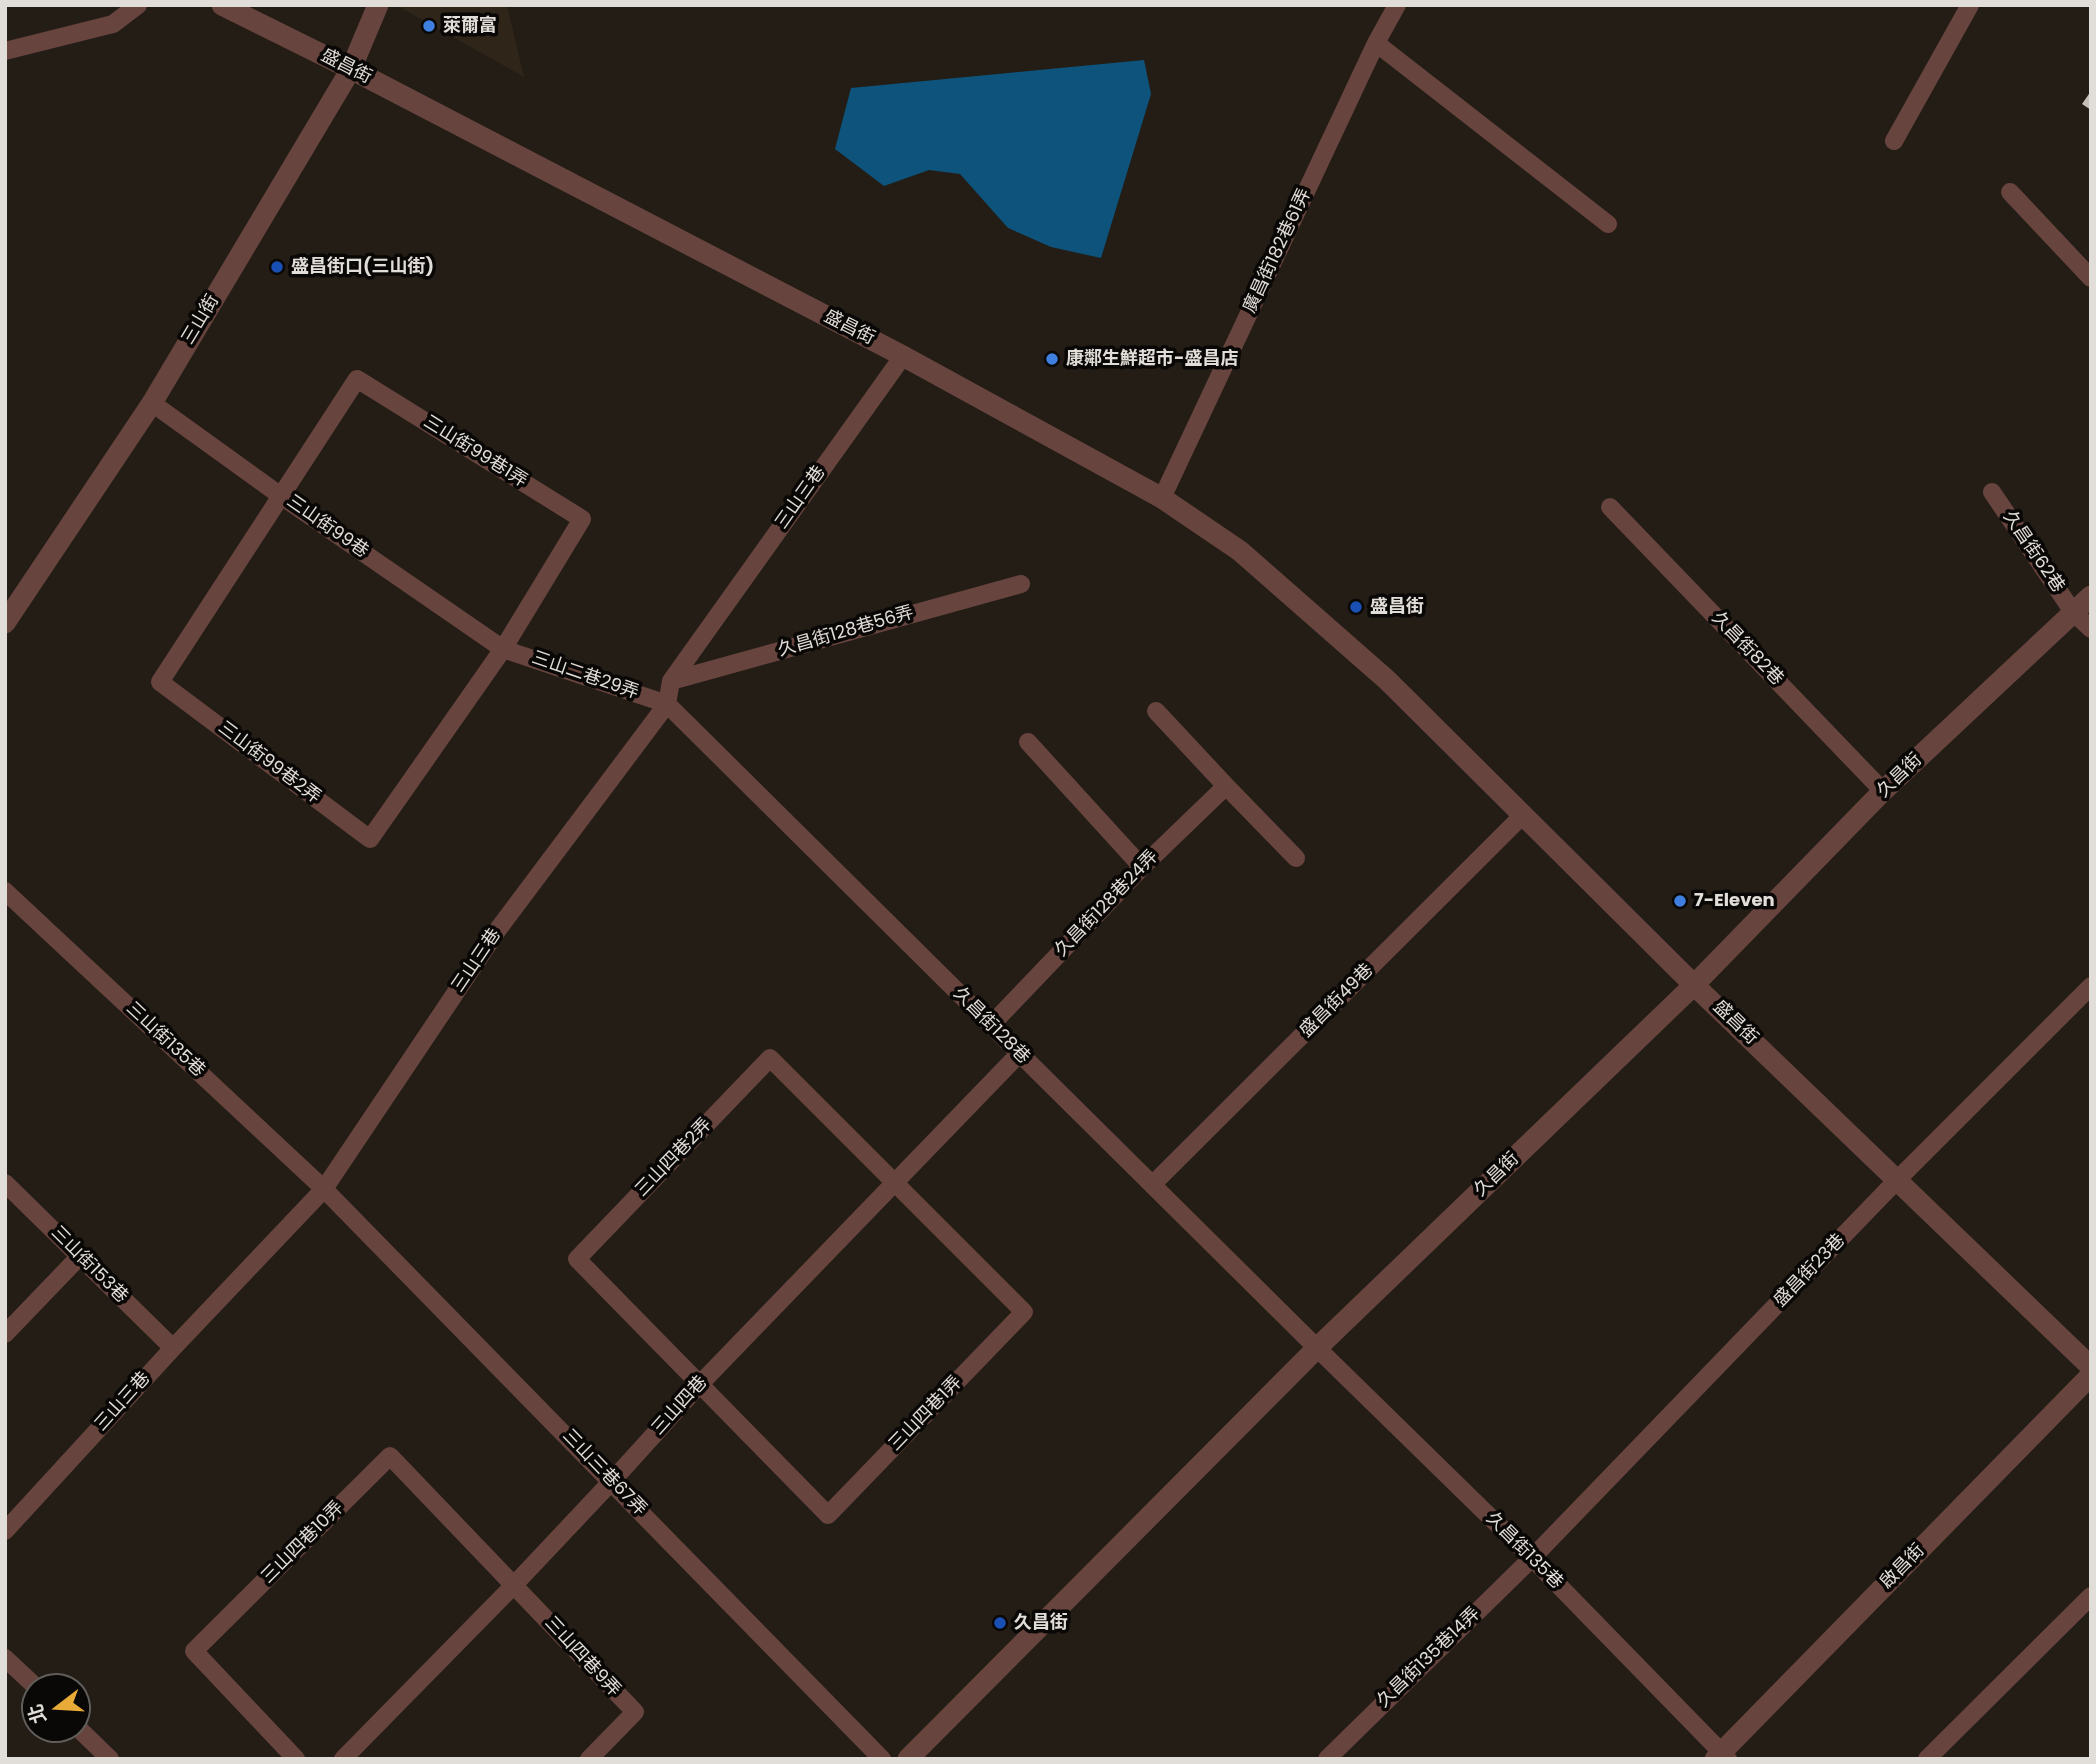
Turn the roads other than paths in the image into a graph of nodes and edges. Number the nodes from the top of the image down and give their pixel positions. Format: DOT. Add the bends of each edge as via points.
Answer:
graph roads {
  1 [pos="138,5"];
  2 [pos="222,5"];
  3 [pos="378,5"];
  4 [pos="1397,5"];
  5 [pos="1970,5"];
  6 [pos="1376,43"];
  7 [pos="5,51"];
  8 [pos="351,69"];
  9 [pos="1894,141"];
  10 [pos="2010,192"];
  11 [pos="1608,224"];
  12 [pos="2091,278"];
  13 [pos="903,356"];
  14 [pos="152,403"];
  15 [pos="1992,492"];
  16 [pos="281,496"];
  17 [pos="1162,498"];
  18 [pos="1610,507"];
  19 [pos="1021,583"];
  20 [pos="2091,596"];
  21 [pos="2073,612"];
  22 [pos="5,623"];
  23 [pos="2091,629"];
  24 [pos="503,649"];
  25 [pos="671,681"];
  26 [pos="667,704"];
  27 [pos="1156,710"];
  28 [pos="1028,742"];
  29 [pos="1226,786"];
  30 [pos="1883,791"];
  31 [pos="1522,816"];
  32 [pos="1296,858"];
  33 [pos="1142,867"];
  34 [pos="5,891"];
  35 [pos="1694,985"];
  36 [pos="2091,986"];
  37 [pos="991,1025"];
  38 [pos="1019,1054"];
  39 [pos="1898,1180"];
  40 [pos="895,1181"];
  41 [pos="5,1183"];
  42 [pos="1152,1185"];
  43 [pos="324,1189"];
  44 [pos="80,1256"];
  45 [pos="5,1334"];
  46 [pos="173,1348"];
  47 [pos="1317,1348"];
  48 [pos="2091,1367"];
  49 [pos="2091,1375"];
  50 [pos="700,1384"];
  51 [pos="612,1481"];
  52 [pos="5,1531"];
  53 [pos="1532,1558"];
  54 [pos="514,1585"];
  55 [pos="2091,1596"];
  56 [pos="5,1658"];
  57 [pos="21,1673"];
  58 [pos="91,1741"];
  59 [pos="1721,1756"];
  60 [pos="110,1759"];
  61 [pos="296,1759"];
  62 [pos="343,1759"];
  63 [pos="589,1759"];
  64 [pos="882,1759"];
  65 [pos="908,1759"];
  66 [pos="1327,1759"];
  67 [pos="1927,1759"];
  1 -- 7 [label="lane" via="113,24"];
  2 -- 8 [label="street, 盛昌街"];
  3 -- 8 [label="street, 三山街"];
  4 -- 6 [label="lane, 廣昌街182巷61弄"];
  5 -- 9 [label="lane"];
  6 -- 11 [label="lane"];
  6 -- 17 [label="lane, 廣昌街182巷61弄"];
  8 -- 13 [label="street, 盛昌街"];
  8 -- 14 [label="street, 三山街"];
  10 -- 12 [label="lane"];
  13 -- 17 [label="street, 盛昌街"];
  13 -- 25 [label="lane, 三山三巷"];
  14 -- 16 [label="lane, 三山街99巷"];
  14 -- 22 [label="street, 三山街"];
  15 -- 21 [label="lane, 久昌街62巷"];
  16 -- 24 [label="lane, 三山街99巷"];
  16 -- 24 [label="lane, 三山街99巷1弄" via="357,379 582,519"];
  16 -- 24 [label="lane, 三山街99巷2弄" via="160,682 370,839"];
  17 -- 31 [label="street, 盛昌街" via="1240,551 1387,680"];
  18 -- 30 [label="lane, 久昌街82巷"];
  19 -- 25 [label="lane, 久昌街128巷56弄"];
  20 -- 21 [label="street, 久昌街"];
  21 -- 23 [label="lane, 久昌街62巷"];
  21 -- 30 [label="street, 久昌街"];
  24 -- 26 [label="lane, 三山二巷29弄"];
  25 -- 26 [label="lane, 三山三巷"];
  26 -- 37 [label="lane, 久昌街128巷"];
  26 -- 43 [label="lane, 三山三巷" via="499,928"];
  27 -- 29 [label="lane"];
  28 -- 33 [label="lane"];
  29 -- 32 [label="lane"];
  29 -- 33 [label="lane, 久昌街128巷24弄"];
  30 -- 35 [label="street, 久昌街"];
  31 -- 35 [label="street, 盛昌街"];
  31 -- 42 [label="lane, 盛昌街49巷"];
  33 -- 37 [label="lane, 久昌街128巷24弄"];
  34 -- 43 [label="lane, 三山街135巷"];
  35 -- 39 [label="street, 盛昌街"];
  35 -- 47 [label="street, 久昌街"];
  36 -- 39 [label="lane, 盛昌街23巷"];
  37 -- 38 [label="lane, 久昌街128巷"];
  38 -- 40 [label="lane, 三山四巷"];
  38 -- 42 [label="lane, 久昌街128巷"];
  39 -- 48 [label="street, 盛昌街"];
  39 -- 53 [label="lane, 盛昌街23巷"];
  40 -- 50 [label="lane, 三山四巷"];
  40 -- 50 [label="lane, 三山四巷2弄" via="770,1058 750,1078 577,1259"];
  40 -- 50 [label="lane, 三山四巷1弄" via="1024,1312 1015,1322 828,1516"];
  41 -- 44 [label="lane, 三山街153巷"];
  42 -- 47 [label="lane, 久昌街128巷"];
  43 -- 46 [label="lane, 三山三巷"];
  43 -- 51 [label="lane, 三山三巷67弄"];
  44 -- 45 [label="lane"];
  44 -- 46 [label="lane, 三山街153巷"];
  46 -- 52 [label="lane, 三山三巷"];
  47 -- 53 [label="lane, 久昌街135巷"];
  47 -- 65 [label="street, 久昌街"];
  49 -- 59 [label="street, 啟昌街"];
  50 -- 51 [label="lane, 三山四巷"];
  51 -- 54 [label="lane, 三山四巷"];
  51 -- 64 [label="lane, 三山三巷67弄"];
  53 -- 59 [label="lane, 久昌街135巷"];
  53 -- 66 [label="lane, 久昌街135巷14弄"];
  54 -- 61 [label="lane, 三山四巷10弄" via="390,1456 194,1651"];
  54 -- 62 [label="lane, 三山四巷"];
  54 -- 63 [label="lane, 三山四巷9弄" via="635,1712"];
  55 -- 67 [label="lane"];
  56 -- 57 [label="lane"];
  58 -- 60 [label="lane"];
}
